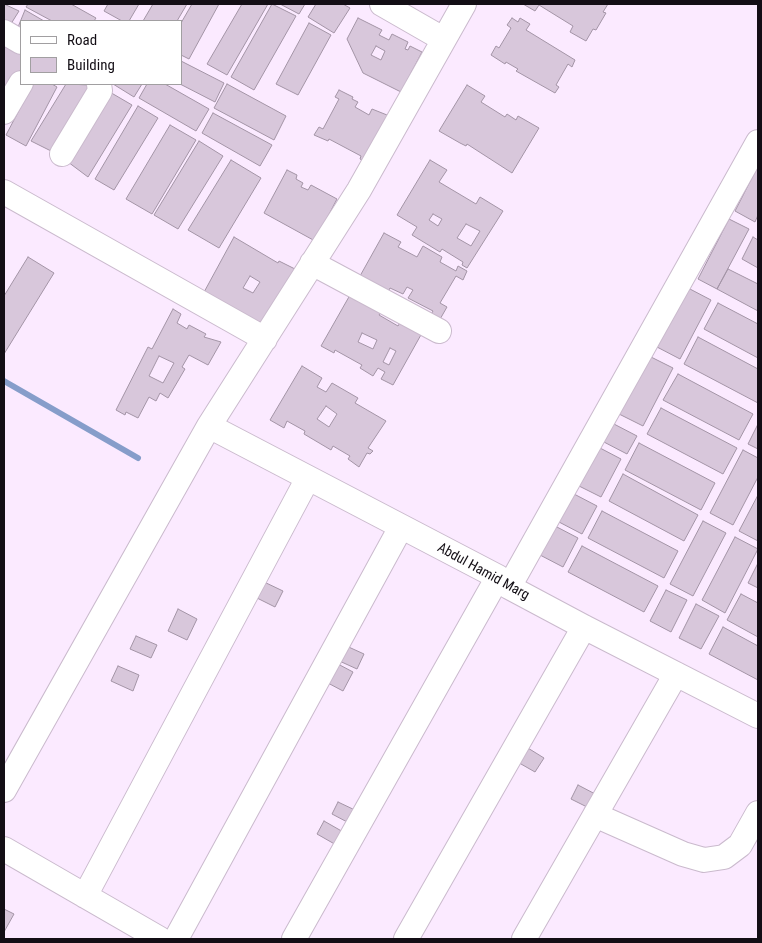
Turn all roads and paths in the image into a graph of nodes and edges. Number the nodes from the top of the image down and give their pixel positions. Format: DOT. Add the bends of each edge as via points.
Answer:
graph roads {
  1 [pos="382,4"];
  2 [pos="464,4"];
  3 [pos="4,32"];
  4 [pos="443,38"];
  5 [pos="20,41"];
  6 [pos="20,85"];
  7 [pos="99,85"];
  8 [pos="4,112"];
  9 [pos="758,142"];
  10 [pos="62,154"];
  11 [pos="4,192"];
  12 [pos="312,263"];
  13 [pos="439,331"];
  14 [pos="266,339"];
  15 [pos="209,426"];
  16 [pos="308,478"];
  17 [pos="401,527"];
  18 [pos="503,582"];
  19 [pos="584,627"];
  20 [pos="676,674"];
  21 [pos="758,716"];
  22 [pos="4,790"];
  23 [pos="758,813"];
  24 [pos="596,815"];
  25 [pos="4,849"];
  26 [pos="85,896"];
  27 [pos="160,939"];
  28 [pos="176,939"];
  29 [pos="294,939"];
  30 [pos="406,939"];
  31 [pos="524,939"];
  1 -- 4 [label="street"];
  2 -- 4 [label="street"];
  3 -- 5 [label="street"];
  4 -- 12 [label="street" via="359,190"];
  6 -- 8 [label="street"];
  7 -- 10 [label="street" via="100,91"];
  9 -- 18 [label="street"];
  11 -- 14 [label="street"];
  12 -- 13 [label="street"];
  12 -- 14 [label="street"];
  14 -- 15 [label="street"];
  15 -- 16 [label="street, Abdul Hamid Marg"];
  15 -- 22 [label="street"];
  16 -- 17 [label="street, Abdul Hamid Marg"];
  16 -- 26 [label="street"];
  17 -- 18 [label="street, Abdul Hamid Marg"];
  17 -- 28 [label="street"];
  18 -- 19 [label="street, Abdul Hamid Marg"];
  18 -- 29 [label="street"];
  19 -- 20 [label="street, Abdul Hamid Marg"];
  19 -- 30 [label="street"];
  20 -- 21 [label="street, Abdul Hamid Marg"];
  20 -- 24 [label="street"];
  23 -- 24 [label="street" via="740,845 724,857 704,860 683,854"];
  24 -- 31 [label="street"];
  25 -- 26 [label="street"];
  26 -- 27 [label="street"];
}
